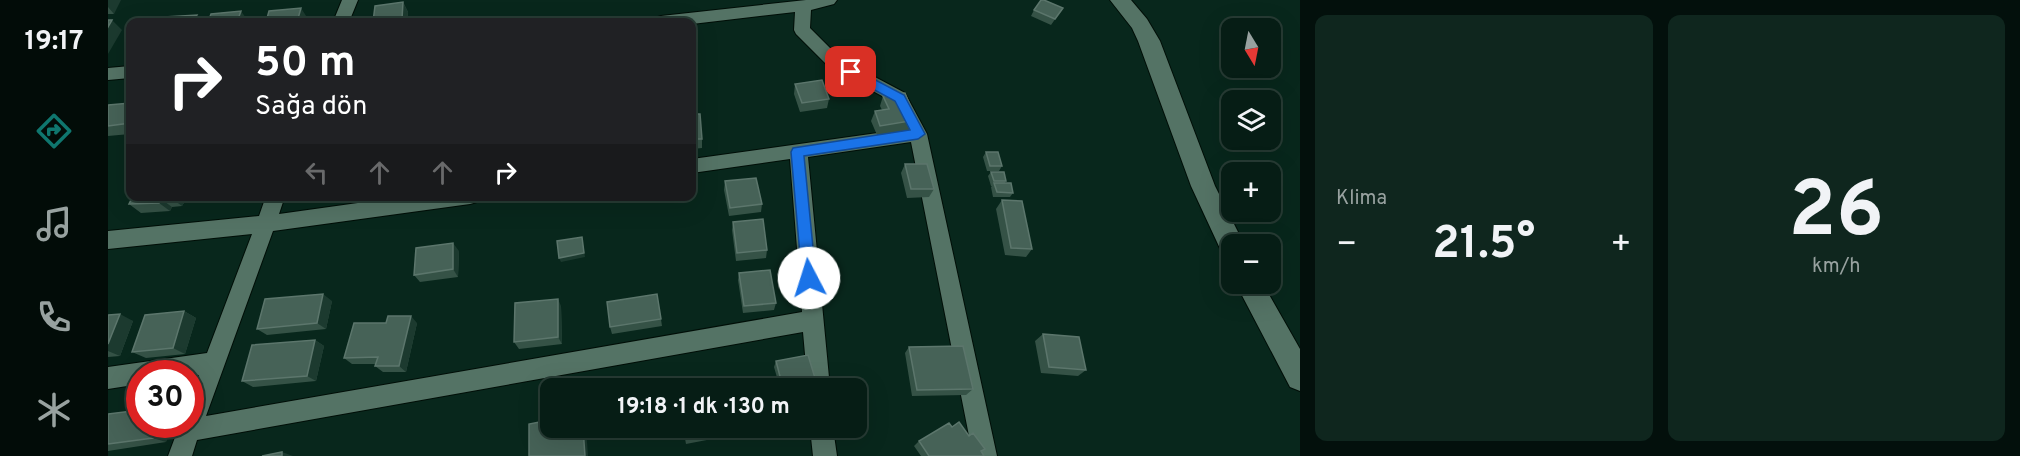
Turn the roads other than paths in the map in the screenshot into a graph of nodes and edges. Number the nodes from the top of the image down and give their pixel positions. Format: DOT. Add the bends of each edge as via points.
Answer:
graph roads {
  1 [pos="350,0"];
  2 [pos="829,0"];
  3 [pos="1120,0"];
  4 [pos="804,6"];
  5 [pos="343,18"];
  6 [pos="696,18"];
  7 [pos="126,72"];
  8 [pos="108,74"];
  9 [pos="918,134"];
  10 [pos="798,152"];
  11 [pos="696,165"];
  12 [pos="274,201"];
  13 [pos="434,201"];
  14 [pos="266,224"];
  15 [pos="1226,234"];
  16 [pos="108,240"];
  17 [pos="1254,294"];
  18 [pos="813,320"];
  19 [pos="215,362"];
  20 [pos="1300,377"];
  21 [pos="108,378"];
  22 [pos="818,378"];
  23 [pos="204,392"];
  24 [pos="204,428"];
  25 [pos="187,438"];
  26 [pos="823,438"];
  27 [pos="180,456"];
  28 [pos="825,456"];
  29 [pos="985,456"];
  1 -- 5 [label="street"];
  2 -- 4 [label="street"];
  3 -- 15 [label="street" via="1149,41 1203,186"];
  4 -- 6 [label="street"];
  4 -- 9 [label="street" via="802,30 835,63 899,98"];
  7 -- 8 [label="street"];
  9 -- 10 [label="street"];
  9 -- 29 [label="street"];
  10 -- 11 [label="street"];
  10 -- 18 [label="street"];
  12 -- 14 [label="street"];
  13 -- 14 [label="street"];
  14 -- 16 [label="street"];
  14 -- 19 [label="street"];
  17 -- 20 [label="street"];
  18 -- 22 [label="street"];
  18 -- 24 [label="street"];
  19 -- 21 [label="street"];
  19 -- 23 [label="street"];
  25 -- 27 [label="street"];
  26 -- 28 [label="street"];
}
